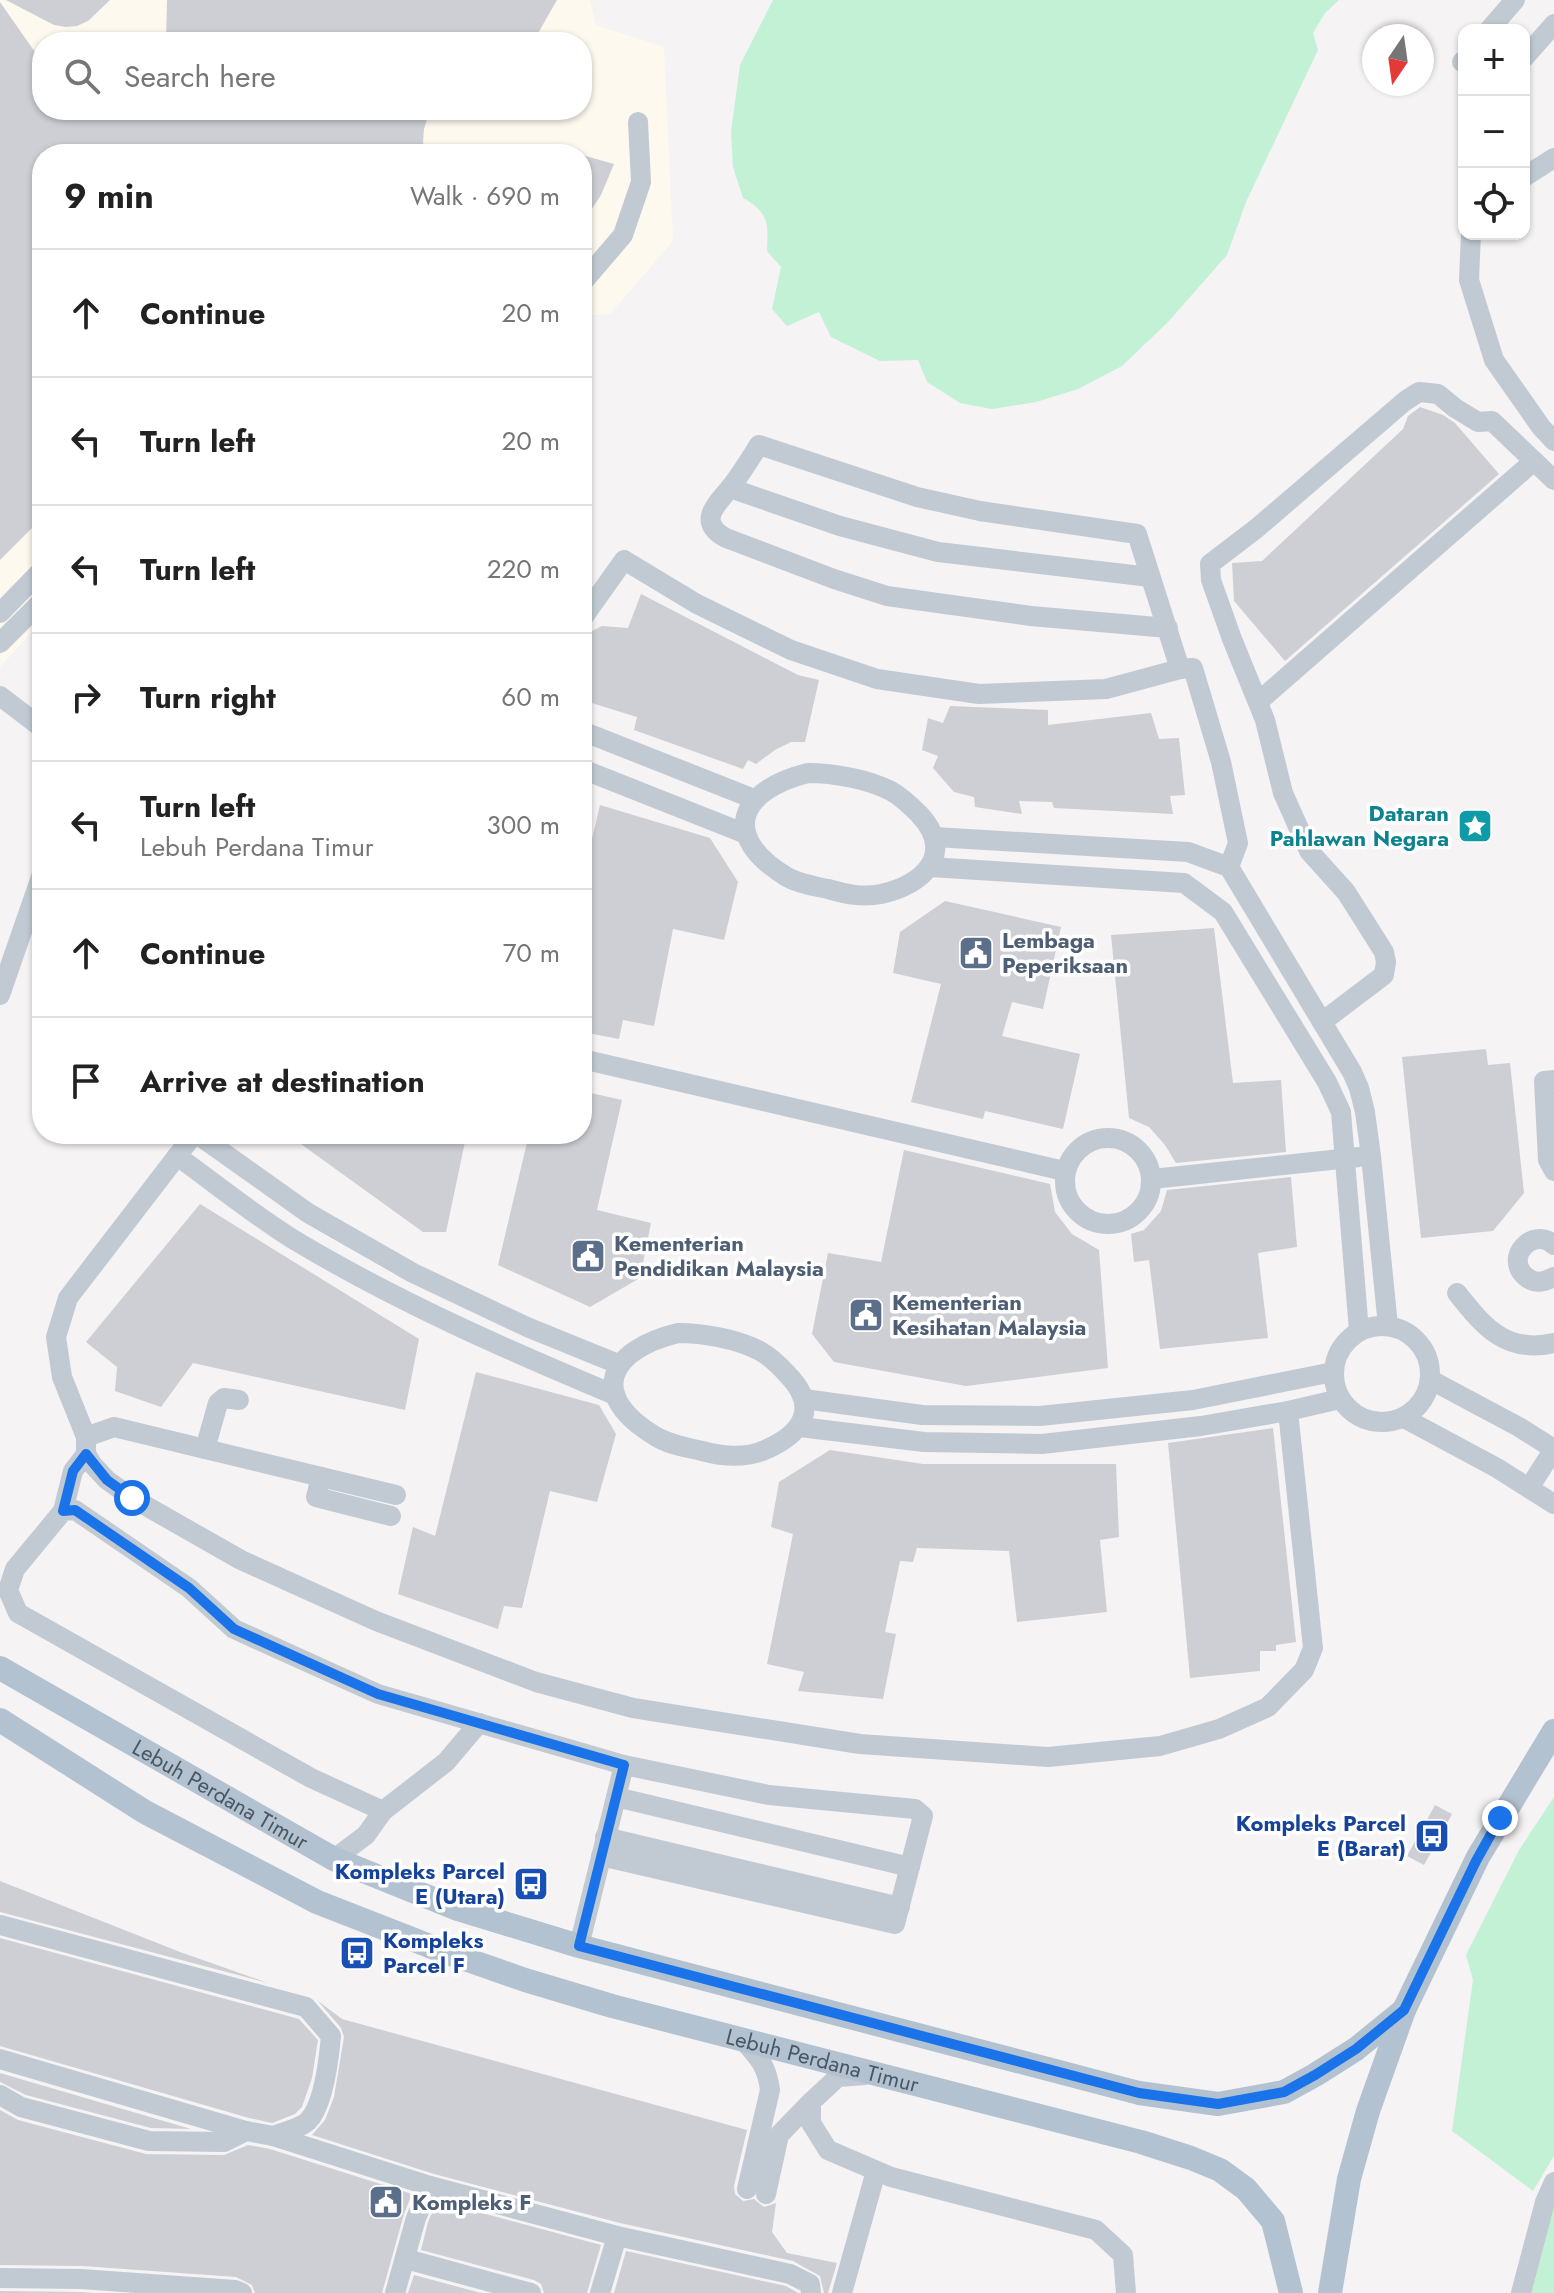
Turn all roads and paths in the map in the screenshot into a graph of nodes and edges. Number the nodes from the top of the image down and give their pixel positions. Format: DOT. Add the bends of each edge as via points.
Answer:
graph roads {
  1 [pos="1515,0"];
  2 [pos="1494,24"];
  3 [pos="1554,24"];
  4 [pos="1530,51"];
  5 [pos="638,122"];
  6 [pos="1554,158"];
  7 [pos="1530,173"];
  8 [pos="1471,240"];
  9 [pos="592,271"];
  10 [pos="1554,441"];
  11 [pos="1534,461"];
  12 [pos="1554,480"];
  13 [pos="730,488"];
  14 [pos="1150,577"];
  15 [pos="32,580"];
  16 [pos="592,605"];
  17 [pos="32,611"];
  18 [pos="0,613"];
  19 [pos="1168,628"];
  20 [pos="0,643"];
  21 [pos="1180,669"];
  22 [pos="0,696"];
  23 [pos="1258,702"];
  24 [pos="0,709"];
  25 [pos="32,720"];
  26 [pos="32,721"];
  27 [pos="592,735"];
  28 [pos="645,756"];
  29 [pos="592,773"];
  30 [pos="632,788"];
  31 [pos="754,799"];
  32 [pos="746,834"];
  33 [pos="935,837"];
  34 [pos="930,867"];
  35 [pos="1229,867"];
  36 [pos="1247,898"];
  37 [pos="32,903"];
  38 [pos="1223,912"];
  39 [pos="0,995"];
  40 [pos="1322,1022"];
  41 [pos="592,1061"];
  42 [pos="1554,1080"];
  43 [pos="1359,1088"];
  44 [pos="1335,1099"];
  45 [pos="187,1144"];
  46 [pos="209,1144"];
  47 [pos="177,1156"];
  48 [pos="1371,1156"];
  49 [pos="1345,1159"];
  50 [pos="1064,1171"];
  51 [pos="1554,1171"];
  52 [pos="1152,1179"];
  53 [pos="1554,1245"];
  54 [pos="1554,1277"];
  55 [pos="1457,1293"];
  56 [pos="1388,1326"];
  57 [pos="1359,1331"];
  58 [pos="1554,1343"];
  59 [pos="618,1364"];
  60 [pos="1333,1372"];
  61 [pos="1431,1380"];
  62 [pos="615,1395"];
  63 [pos="804,1399"];
  64 [pos="1340,1399"];
  65 [pos="239,1400"];
  66 [pos="1288,1411"];
  67 [pos="1404,1418"];
  68 [pos="800,1427"];
  69 [pos="86,1445"];
  70 [pos="205,1449"];
  71 [pos="1554,1449"];
  72 [pos="321,1477"];
  73 [pos="1529,1488"];
  74 [pos="396,1495"];
  75 [pos="1554,1504"];
  76 [pos="63,1511"];
  77 [pos="391,1516"];
  78 [pos="0,1668"];
  79 [pos="0,1720"];
  80 [pos="479,1723"];
  81 [pos="1554,1731"];
  82 [pos="624,1765"];
  83 [pos="616,1797"];
  84 [pos="383,1811"];
  85 [pos="603,1847"];
  86 [pos="334,1859"];
  87 [pos="910,1867"];
  88 [pos="0,1925"];
  89 [pos="579,1946"];
  90 [pos="1404,2010"];
  91 [pos="742,2039"];
  92 [pos="0,2059"];
  93 [pos="877,2074"];
  94 [pos="0,2095"];
  95 [pos="811,2102"];
  96 [pos="246,2131"];
  97 [pos="273,2136"];
  98 [pos="876,2171"];
  99 [pos="1554,2182"];
  100 [pos="430,2186"];
  101 [pos="617,2236"];
  102 [pos="406,2259"];
  103 [pos="0,2278"];
  104 [pos="242,2293"];
  105 [pos="395,2293"];
  106 [pos="531,2293"];
  107 [pos="600,2293"];
  108 [pos="811,2293"];
  109 [pos="842,2293"];
  110 [pos="1126,2293"];
  111 [pos="1291,2293"];
  112 [pos="1330,2293"];
  113 [pos="1521,2293"];
  1 -- 2 [label="street"];
  3 -- 4 [label="street"];
  5 -- 9 [label="street" via="641,182 623,235"];
  6 -- 7 [label="street"];
  8 -- 10 [label="street" via="1469,280 1494,360"];
  11 -- 12 [label="street"];
  11 -- 23 [label="street"];
  11 -- 23 [label="street" via="1492,421 1478,422 1438,394 1419,392 1210,564 1211,580"];
  13 -- 14 [label="street" via="938,552"];
  13 -- 14 [label="street" via="759,445 929,500 1137,534"];
  13 -- 19 [label="street" via="712,510 714,531 887,596"];
  14 -- 19 [label="street"];
  15 -- 18 [label="street"];
  16 -- 21 [label="street" via="624,560 697,604 791,650 877,679 979,694 1106,689"];
  17 -- 20 [label="street"];
  19 -- 21 [label="street"];
  21 -- 35 [label="street" via="1193,668 1221,762 1238,843"];
  22 -- 25 [label="street"];
  23 -- 40 [label="street" via="1283,793 1309,851 1346,892 1384,952 1384,975"];
  24 -- 26 [label="street"];
  27 -- 28 [label="street"];
  28 -- 30 [label="street"];
  28 -- 31 [label="street"];
  29 -- 30 [label="street"];
  30 -- 32 [label="street"];
  31 -- 32 [label="street" via="744,819"];
  31 -- 33 [label="street" via="786,778 826,773 893,792"];
  32 -- 34 [label="street" via="757,851 789,878 852,895 893,892"];
  33 -- 34 [label="street"];
  33 -- 35 [label="street" via="1188,852"];
  34 -- 38 [label="street" via="1184,883"];
  35 -- 36 [label="street"];
  36 -- 38 [label="street"];
  36 -- 40 [label="street"];
  37 -- 39 [label="street"];
  38 -- 44 [label="street"];
  40 -- 43 [label="street"];
  41 -- 50 [label="street"];
  42 -- 51 [label="street" via="1544,1081 1548,1160"];
  43 -- 44 [label="street"];
  43 -- 48 [label="street"];
  44 -- 49 [label="street"];
  45 -- 47 [label="street"];
  46 -- 59 [label="street" via="308,1213 413,1273"];
  47 -- 62 [label="street" via="293,1239 399,1299"];
  47 -- 69 [label="street" via="68,1298 56,1337 62,1377"];
  48 -- 49 [label="street"];
  48 -- 56 [label="street"];
  49 -- 52 [label="street"];
  49 -- 57 [label="street"];
  50 -- 52 [label="street" via="1074,1152 1107,1136 1131,1144 1146,1158"];
  50 -- 52 [label="street" via="1072,1208 1089,1221 1113,1225 1133,1217 1148,1201"];
  53 -- 54 [label="street" via="1535,1239 1522,1245 1517,1258 1520,1272 1530,1281"];
  55 -- 58 [label="street" via="1479,1321 1505,1341 1538,1347"];
  56 -- 57 [label="street"];
  56 -- 61 [label="street" via="1411,1335 1427,1355"];
  57 -- 60 [label="street" via="1341,1348"];
  59 -- 62 [label="street"];
  59 -- 63 [label="street" via="655,1338 695,1333 762,1352 793,1380"];
  60 -- 63 [label="street" via="1193,1400 1040,1416 922,1415"];
  60 -- 64 [label="street"];
  61 -- 67 [label="street" via="1423,1402"];
  61 -- 71 [label="street"];
  62 -- 68 [label="street" via="658,1438 721,1456 762,1452"];
  63 -- 68 [label="street"];
  64 -- 66 [label="street"];
  64 -- 67 [label="street" via="1357,1416 1380,1423"];
  65 -- 70 [label="street" via="224,1398 218,1403"];
  66 -- 68 [label="street" via="1042,1444 924,1442"];
  66 -- 69 [label="street" via="1313,1648 1304,1670 1268,1707 1219,1729 1160,1746 1048,1757 860,1744 633,1708 536,1682 376,1621 241,1560 107,1480"];
  67 -- 73 [label="street"];
  69 -- 70 [label="street" via="114,1427"];
  69 -- 76 [label="street"];
  70 -- 72 [label="street"];
  71 -- 73 [label="street"];
  72 -- 74 [label="street"];
  72 -- 77 [label="street" via="316,1497"];
  73 -- 75 [label="street"];
  76 -- 80 [label="street" via="75,1510 177,1580 234,1629 378,1694"];
  76 -- 84 [label="street" via="15,1569 8,1590 18,1613 311,1778"];
  78 -- 86 [label="main road, Lebuh Perdana Timur"];
  79 -- 91 [label="main road, Lebuh Perdana Timur" via="145,1812 317,1902 525,1980"];
  80 -- 82 [label="street"];
  80 -- 84 [label="street" via="446,1762"];
  81 -- 90 [label="main road" via="1476,1861"];
  82 -- 83 [label="street"];
  82 -- 87 [label="street" via="769,1795 915,1809 923,1821"];
  83 -- 85 [label="street"];
  83 -- 87 [label="street"];
  84 -- 86 [label="street" via="366,1835"];
  85 -- 87 [label="street" via="900,1907"];
  85 -- 89 [label="street"];
  86 -- 89 [label="main road, Lebuh Perdana Timur" via="458,1909"];
  88 -- 97 [label="street" via="306,2007 331,2036 321,2095 308,2121"];
  89 -- 90 [label="main road, Lebuh Perdana Timur" via="1139,2093 1218,2104 1284,2092 1356,2049"];
  90 -- 112 [label="main road" via="1349,2179"];
  91 -- 93 [label="main road, Lebuh Perdana Timur"];
  91 -- 95 [label="street" via="762,2062 770,2090 756,2192 779,2135"];
  92 -- 96 [label="street"];
  93 -- 95 [label="street" via="838,2077"];
  93 -- 111 [label="main road, Lebuh Perdana Timur" via="1141,2142 1220,2170 1246,2189 1273,2221"];
  94 -- 96 [label="street" via="21,2107 149,2141 224,2142"];
  95 -- 98 [label="street" via="811,2123 828,2150"];
  96 -- 97 [label="street"];
  97 -- 100 [label="street"];
  98 -- 109 [label="street"];
  98 -- 110 [label="street" via="1096,2230 1123,2255"];
  99 -- 113 [label="street"];
  100 -- 101 [label="street"];
  100 -- 102 [label="street"];
  101 -- 107 [label="street"];
  101 -- 108 [label="street" via="790,2274 810,2284"];
  102 -- 105 [label="street"];
  102 -- 106 [label="street"];
  103 -- 104 [label="street" via="81,2279"];
}
